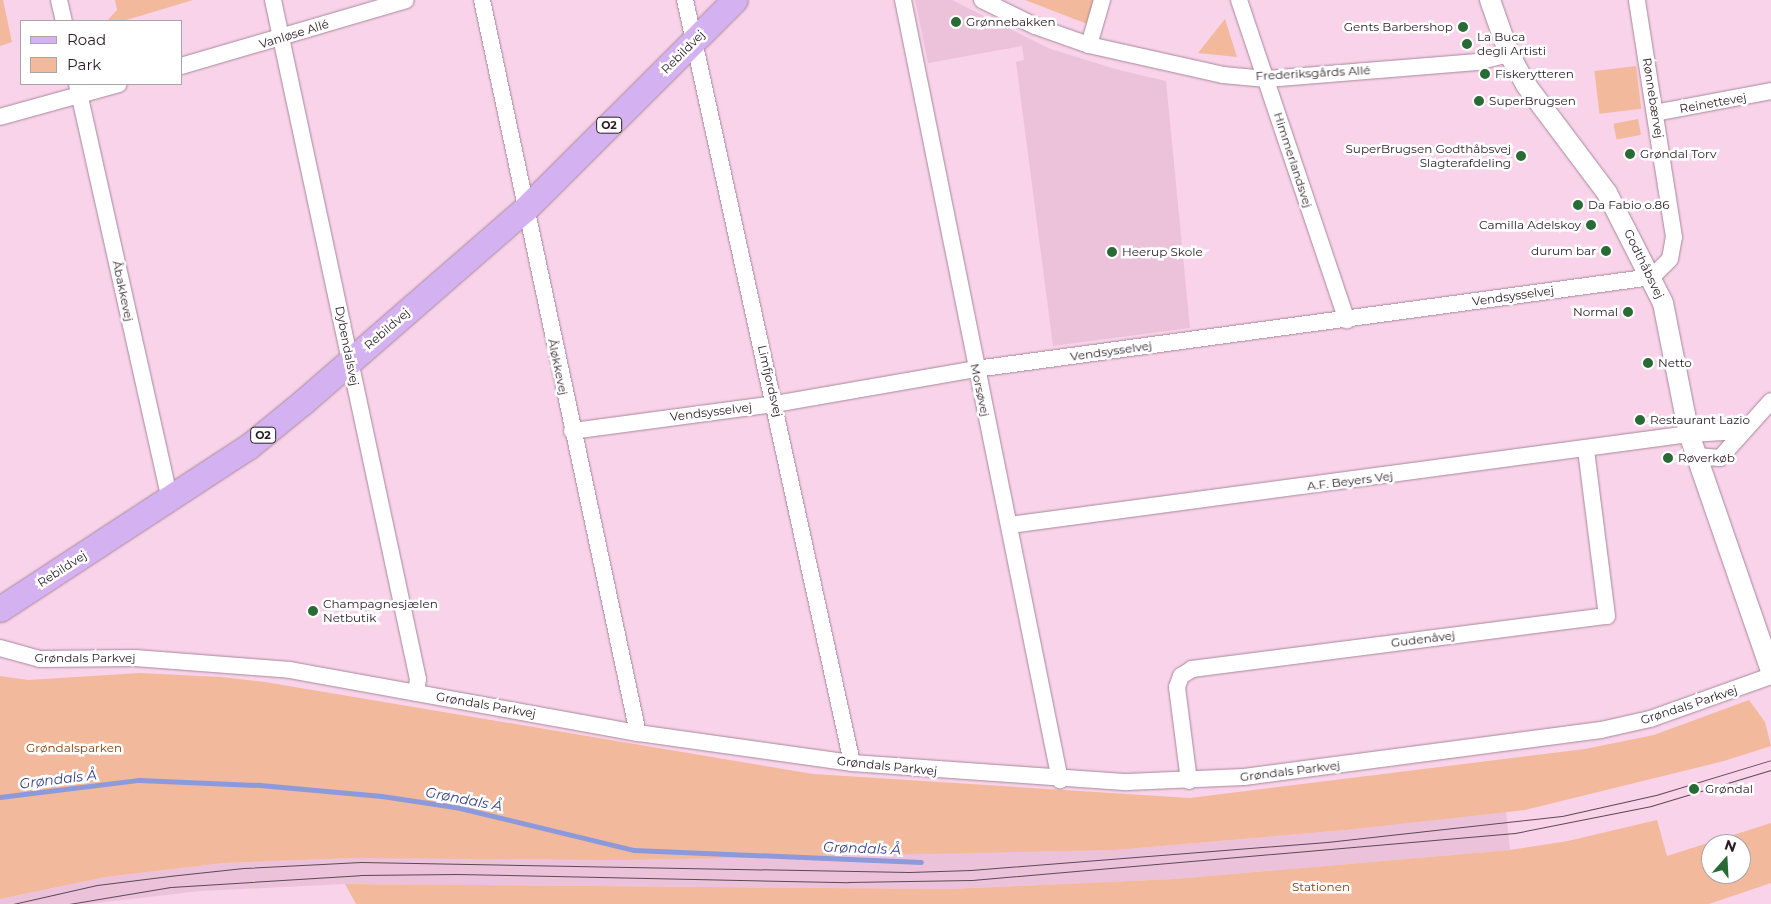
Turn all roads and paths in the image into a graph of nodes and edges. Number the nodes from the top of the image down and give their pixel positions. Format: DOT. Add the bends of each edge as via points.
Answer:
graph roads {
  1 [pos="59,0"];
  2 [pos="272,0"];
  3 [pos="406,0"];
  4 [pos="482,0"];
  5 [pos="685,0"];
  6 [pos="735,0"];
  7 [pos="903,0"];
  8 [pos="1102,0"];
  9 [pos="1239,0"];
  10 [pos="1490,0"];
  11 [pos="1638,0"];
  12 [pos="988,2"];
  13 [pos="64,20"];
  14 [pos="282,38"];
  15 [pos="693,41"];
  16 [pos="1089,45"];
  17 [pos="1509,54"];
  18 [pos="182,66"];
  19 [pos="1267,79"];
  20 [pos="111,85"];
  21 [pos="78,89"];
  22 [pos="1771,91"];
  23 [pos="1655,113"];
  24 [pos="0,117"];
  25 [pos="525,210"];
  26 [pos="1652,277"];
  27 [pos="1347,320"];
  28 [pos="349,362"];
  29 [pos="976,369"];
  30 [pos="1771,401"];
  31 [pos="775,404"];
  32 [pos="572,431"];
  33 [pos="1741,431"];
  34 [pos="1689,434"];
  35 [pos="1586,450"];
  36 [pos="1697,456"];
  37 [pos="170,499"];
  38 [pos="1010,525"];
  39 [pos="0,609"];
  40 [pos="0,648"];
  41 [pos="1768,676"];
  42 [pos="416,693"];
  43 [pos="638,733"];
  44 [pos="852,763"];
  45 [pos="1060,780"];
  46 [pos="1189,781"];
  1 -- 13 [label="street"];
  2 -- 14 [label="street, Dybendalsvej"];
  3 -- 14 [label="street, Vanløse Allé"];
  4 -- 25 [label="street, Åløkkevej"];
  5 -- 15 [label="street, Limfjordsvej"];
  6 -- 15 [label="main road, Rebildvej / O2"];
  7 -- 29 [label="street, Morsøvej"];
  8 -- 16 [label="street"];
  9 -- 19 [label="street, Himmerlandsvej"];
  10 -- 17 [label="street, Godthåbsvej"];
  11 -- 23 [label="street, Rønnebærvej"];
  12 -- 16 [label="street, Frederiksgårds Allé" via="1035,26"];
  14 -- 18 [label="street, Vanløse Allé"];
  14 -- 28 [label="street, Dybendalsvej" via="335,281"];
  15 -- 25 [label="main road, Rebildvej / O2"];
  15 -- 31 [label="street, Limfjordsvej"];
  16 -- 19 [label="street, Frederiksgårds Allé" via="1181,67"];
  17 -- 19 [label="street, Frederiksgårds Allé" via="1477,62"];
  17 -- 26 [label="street, Godthåbsvej" via="1526,85 1607,193"];
  19 -- 27 [label="street, Himmerlandsvej" via="1300,187"];
  20 -- 21 [label="street"];
  21 -- 24 [label="street"];
  21 -- 37 [label="street, Åbakkevej"];
  22 -- 23 [label="street, Reinettevej"];
  23 -- 26 [label="street, Rønnebærvej" via="1674,249 1670,259"];
  25 -- 28 [label="main road, Rebildvej / O2"];
  25 -- 32 [label="street, Åløkkevej"];
  26 -- 27 [label="street, Vendsysselvej"];
  26 -- 34 [label="street, Godthåbsvej" via="1663,302"];
  27 -- 29 [label="street, Vendsysselvej"];
  28 -- 37 [label="main road, Rebildvej / O2" via="248,447"];
  28 -- 42 [label="street, Dybendalsvej" via="418,679"];
  29 -- 31 [label="street, Vendsysselvej"];
  29 -- 38 [label="street, Morsøvej"];
  30 -- 33 [label="street"];
  31 -- 32 [label="street, Vendsysselvej"];
  31 -- 44 [label="street, Limfjordsvej"];
  32 -- 43 [label="street, Åløkkevej"];
  33 -- 34 [label="street, A.F. Beyers Vej"];
  33 -- 36 [label="street" via="1720,458"];
  34 -- 35 [label="street, A.F. Beyers Vej"];
  34 -- 36 [label="street, Godthåbsvej"];
  35 -- 38 [label="street, A.F. Beyers Vej"];
  35 -- 46 [label="street, Gudenåvej" via="1607,616 1192,669 1181,676 1177,687"];
  36 -- 41 [label="street, Godthåbsvej"];
  37 -- 39 [label="main road, Rebildvej / O2"];
  38 -- 45 [label="street, Morsøvej"];
  40 -- 42 [label="street, Grøndals Parkvej" via="40,659 210,662 290,670"];
  41 -- 46 [label="street, Grøndals Parkvej" via="1650,719 1608,728 1323,767"];
  42 -- 43 [label="street, Grøndals Parkvej"];
  43 -- 44 [label="street, Grøndals Parkvej"];
  44 -- 45 [label="street, Grøndals Parkvej"];
  45 -- 46 [label="street, Grøndals Parkvej"];
}
